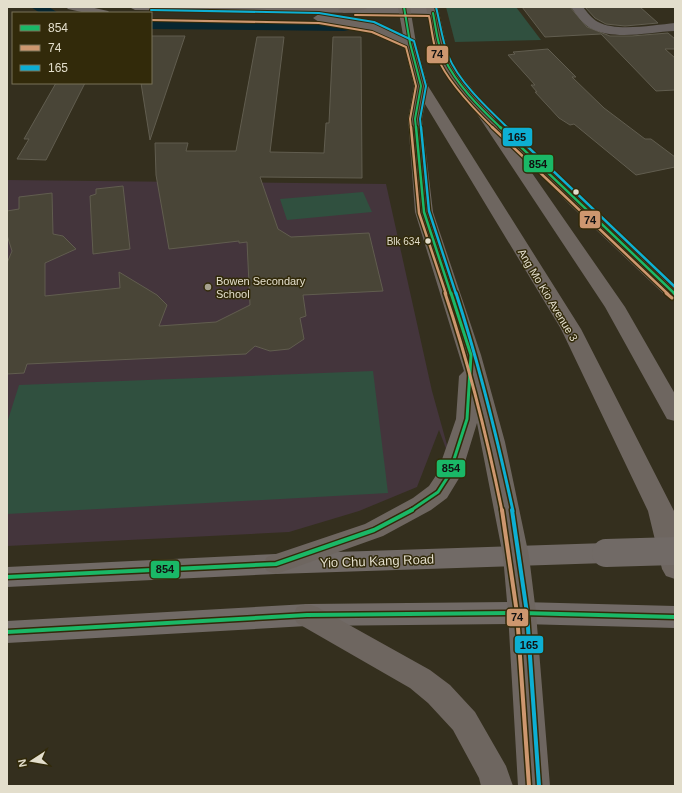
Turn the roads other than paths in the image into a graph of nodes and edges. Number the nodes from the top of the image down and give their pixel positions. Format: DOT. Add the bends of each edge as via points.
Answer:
graph roads {
  1 [pos="72,7"];
  2 [pos="135,7"];
  3 [pos="362,7"];
  4 [pos="577,7"];
  5 [pos="344,10"];
  6 [pos="99,12"];
  7 [pos="404,12"];
  8 [pos="433,12"];
  9 [pos="152,15"];
  10 [pos="319,18"];
  11 [pos="675,27"];
  12 [pos="410,43"];
  13 [pos="421,86"];
  14 [pos="481,109"];
  15 [pos="675,294"];
  16 [pos="471,355"];
  17 [pos="675,414"];
  18 [pos="675,551"];
  19 [pos="516,556"];
  20 [pos="276,564"];
  21 [pos="675,569"];
  22 [pos="7,577"];
  23 [pos="522,612"];
  24 [pos="308,615"];
  25 [pos="675,617"];
  26 [pos="7,632"];
  27 [pos="498,786"];
  28 [pos="534,786"];
  1 -- 6 [label="main road"];
  2 -- 5 [label="main road"];
  3 -- 5 [label="highway"];
  4 -- 11 [label="street" via="594,25 602,28 615,30"];
  5 -- 7 [label="main road"];
  7 -- 8 [label="main road"];
  7 -- 10 [label="main road"];
  7 -- 12 [label="highway"];
  8 -- 14 [label="highway" via="443,58"];
  9 -- 10 [label="main road"];
  10 -- 12 [label="highway" via="373,27"];
  12 -- 13 [label="highway"];
  13 -- 16 [label="highway" via="415,119 424,212"];
  13 -- 21 [label="highway, Ang Mo Kio Avenue 3" via="571,329 661,511"];
  14 -- 15 [label="highway"];
  14 -- 17 [label="highway" via="615,307"];
  16 -- 19 [label="highway" via="493,442"];
  16 -- 20 [label="highway" via="467,419 449,475 438,492 422,504 374,530"];
  18 -- 19 [label="main road, Yio Chu Kang Road, bridge"];
  19 -- 20 [label="main road, Yio Chu Kang Road"];
  19 -- 23 [label="highway"];
  20 -- 22 [label="main road, Yio Chu Kang Road"];
  23 -- 24 [label="main road"];
  23 -- 25 [label="main road"];
  23 -- 28 [label="highway"];
  24 -- 26 [label="main road"];
  24 -- 27 [label="highway" via="420,679 439,694 464,721"];
}
